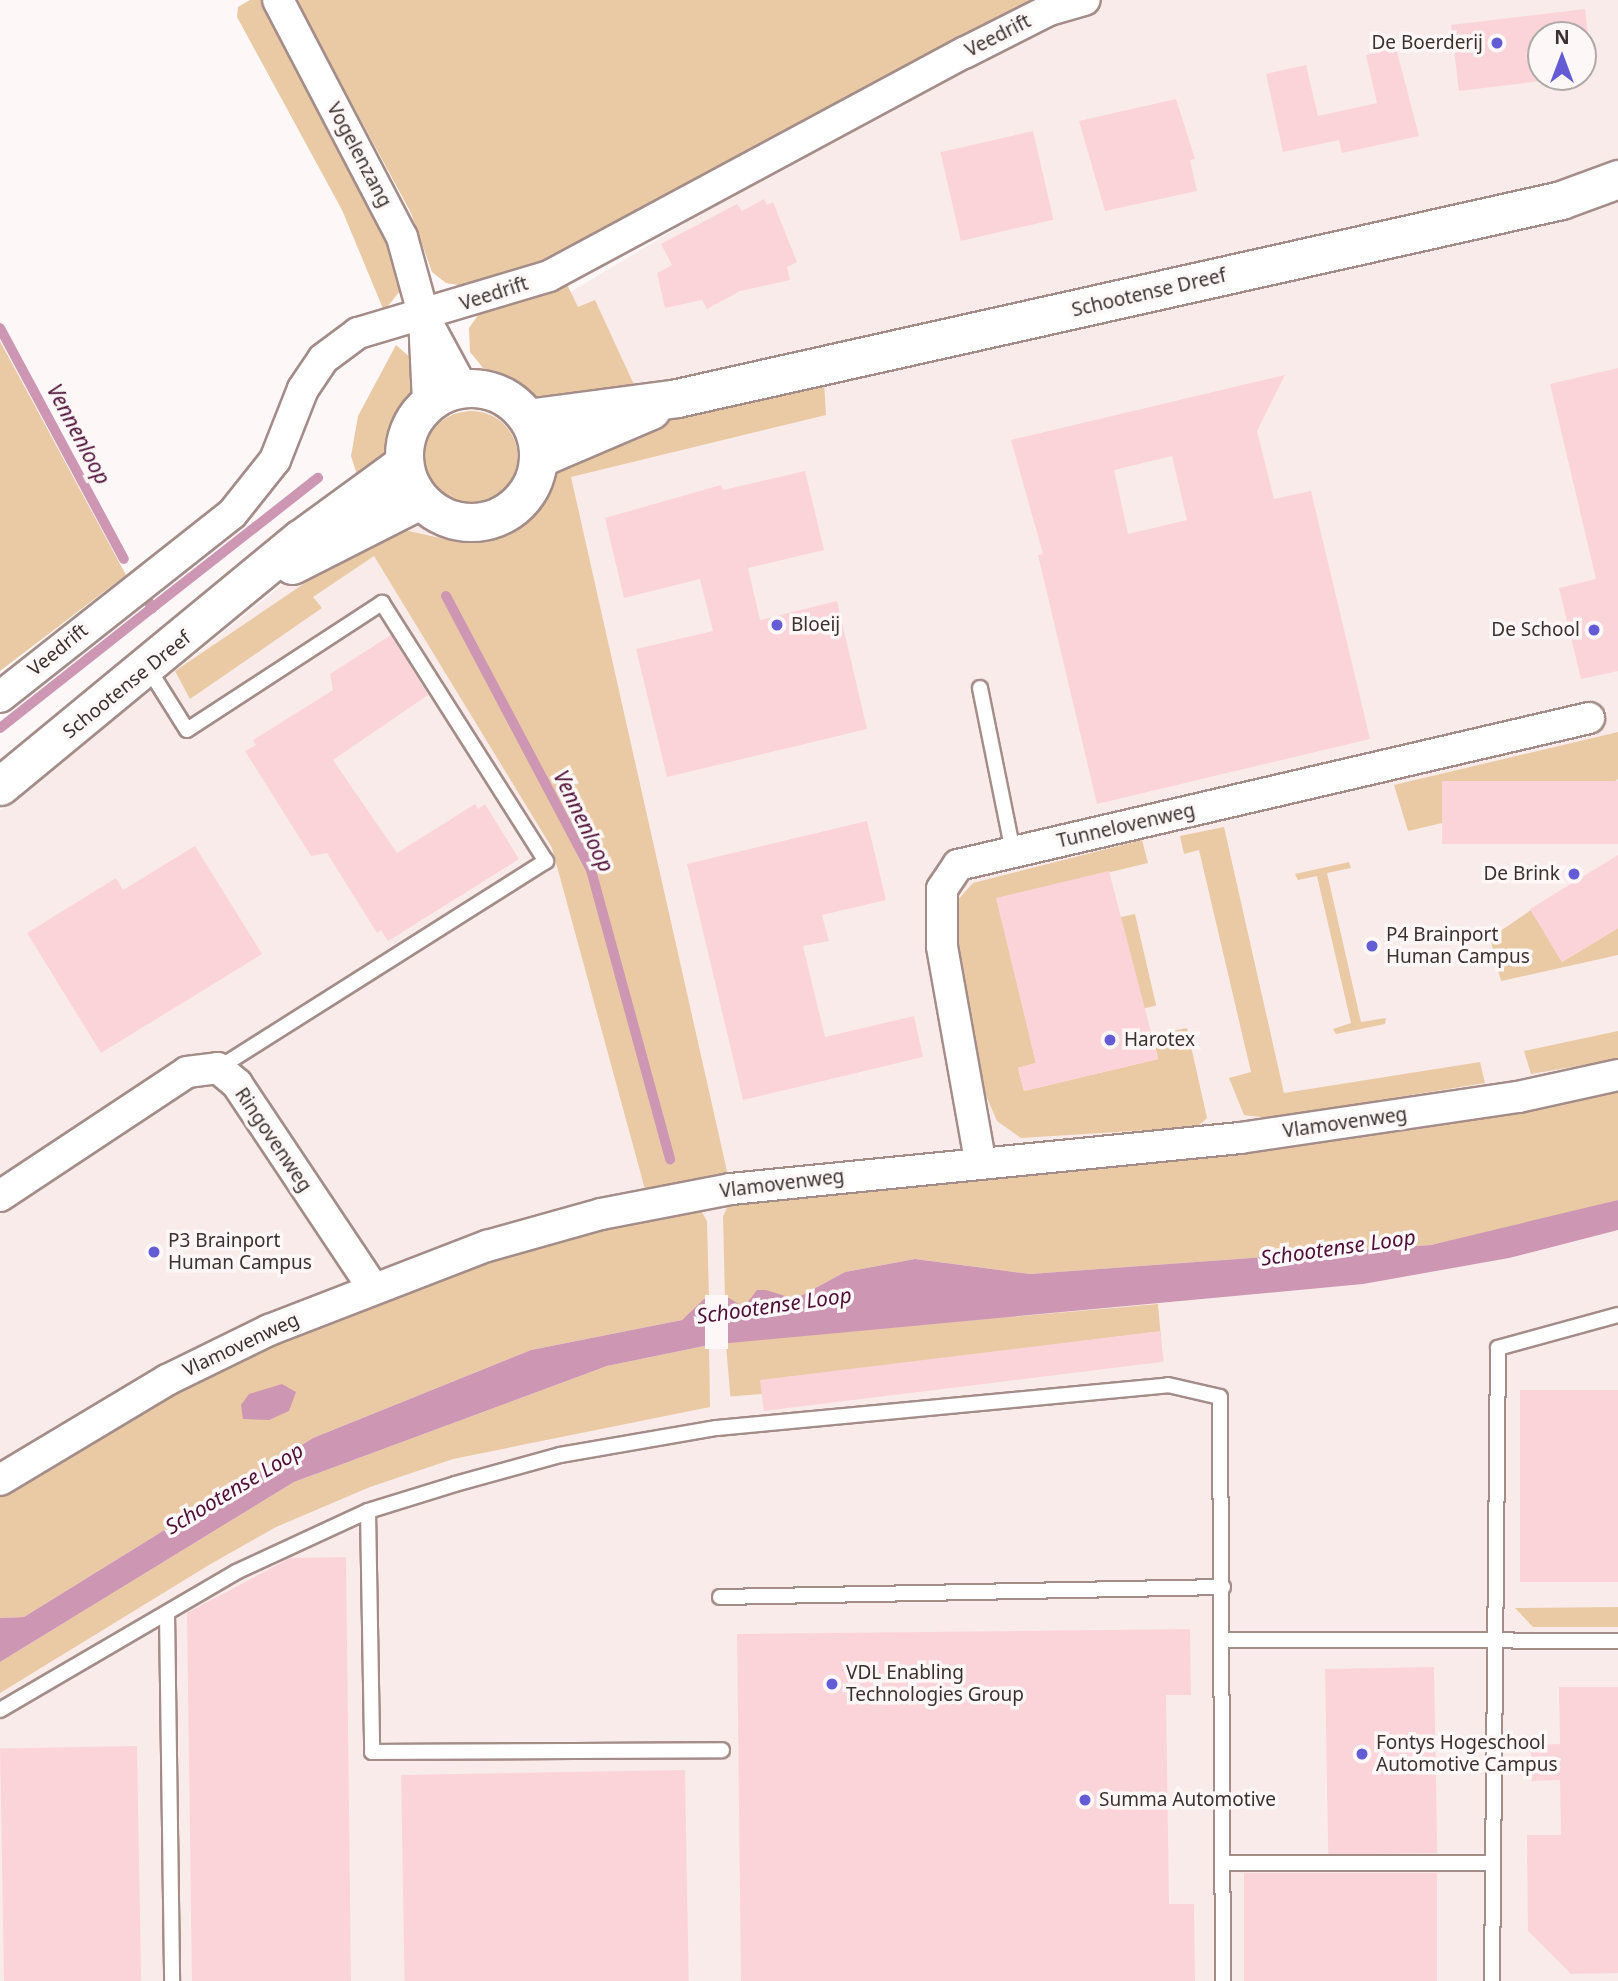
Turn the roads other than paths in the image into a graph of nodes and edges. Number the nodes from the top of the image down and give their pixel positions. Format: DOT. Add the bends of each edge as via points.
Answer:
graph roads {
  1 [pos="278,0"];
  2 [pos="1085,0"];
  3 [pos="1618,179"];
  4 [pos="424,317"];
  5 [pos="462,387"];
  6 [pos="677,398"];
  7 [pos="428,402"];
  8 [pos="528,418"];
  9 [pos="539,458"];
  10 [pos="404,464"];
  11 [pos="420,500"];
  12 [pos="253,582"];
  13 [pos="148,668"];
  14 [pos="980,688"];
  15 [pos="0,697"];
  16 [pos="1589,718"];
  17 [pos="0,786"];
  18 [pos="1013,852"];
  19 [pos="218,1068"];
  20 [pos="1618,1075"];
  21 [pos="979,1160"];
  22 [pos="0,1196"];
  23 [pos="373,1288"];
  24 [pos="1618,1315"];
  25 [pos="0,1480"];
  26 [pos="368,1511"];
  27 [pos="1223,1587"];
  28 [pos="720,1597"];
  29 [pos="167,1613"];
  30 [pos="1224,1640"];
  31 [pos="1618,1641"];
  32 [pos="1494,1642"];
  33 [pos="0,1710"];
  34 [pos="722,1750"];
  35 [pos="1224,1863"];
  36 [pos="1492,1863"];
  37 [pos="172,1981"];
  38 [pos="1223,1981"];
  39 [pos="1492,1981"];
  1 -- 4 [label="street, Vogelenzang" via="402,237"];
  2 -- 4 [label="street, Veedrift" via="1049,10 964,53 549,276"];
  3 -- 6 [label="street, Schootense Dreef" via="1561,201"];
  4 -- 5 [label="street, Vogelenzang"];
  4 -- 7 [label="street, Vogelenzang"];
  4 -- 15 [label="street, Veedrift" via="358,333 323,359 303,389 275,460 232,514"];
  5 -- 7 [label="street"];
  5 -- 8 [label="street" via="500,393"];
  6 -- 8 [label="street, Schootense Dreef"];
  6 -- 9 [label="street, Schootense Dreef"];
  7 -- 10 [label="street" via="404,441"];
  8 -- 9 [label="street"];
  9 -- 11 [label="street" via="525,495 494,519 467,523 442,516"];
  10 -- 11 [label="street"];
  10 -- 12 [label="street, Schootense Dreef" via="332,514"];
  11 -- 12 [label="street, Schootense Dreef"];
  12 -- 13 [label="street, Schootense Dreef"];
  13 -- 17 [label="street, Schootense Dreef"];
  13 -- 19 [label="lane" via="187,730 382,604 546,861"];
  14 -- 18 [label="lane"];
  16 -- 18 [label="street, Tunnelovenweg"];
  18 -- 21 [label="street, Tunnelovenweg" via="958,864 942,889 942,946"];
  19 -- 22 [label="street" via="187,1072"];
  19 -- 23 [label="street, Ringovenweg" via="237,1084"];
  20 -- 21 [label="street, Vlamovenweg" via="1505,1099 1240,1138"];
  21 -- 23 [label="street, Vlamovenweg" via="711,1192 601,1214 487,1246"];
  23 -- 25 [label="street, Vlamovenweg" via="166,1380"];
  24 -- 32 [label="lane" via="1499,1348"];
  26 -- 27 [label="lane" via="560,1455 718,1428 1168,1385 1220,1398"];
  26 -- 29 [label="lane" via="236,1572"];
  26 -- 34 [label="lane" via="372,1752"];
  27 -- 28 [label="lane"];
  27 -- 30 [label="lane"];
  29 -- 33 [label="lane"];
  29 -- 37 [label="lane"];
  30 -- 32 [label="lane"];
  30 -- 35 [label="lane"];
  31 -- 32 [label="lane"];
  32 -- 36 [label="lane"];
  35 -- 36 [label="lane"];
  35 -- 38 [label="lane"];
  36 -- 39 [label="lane"];
}
